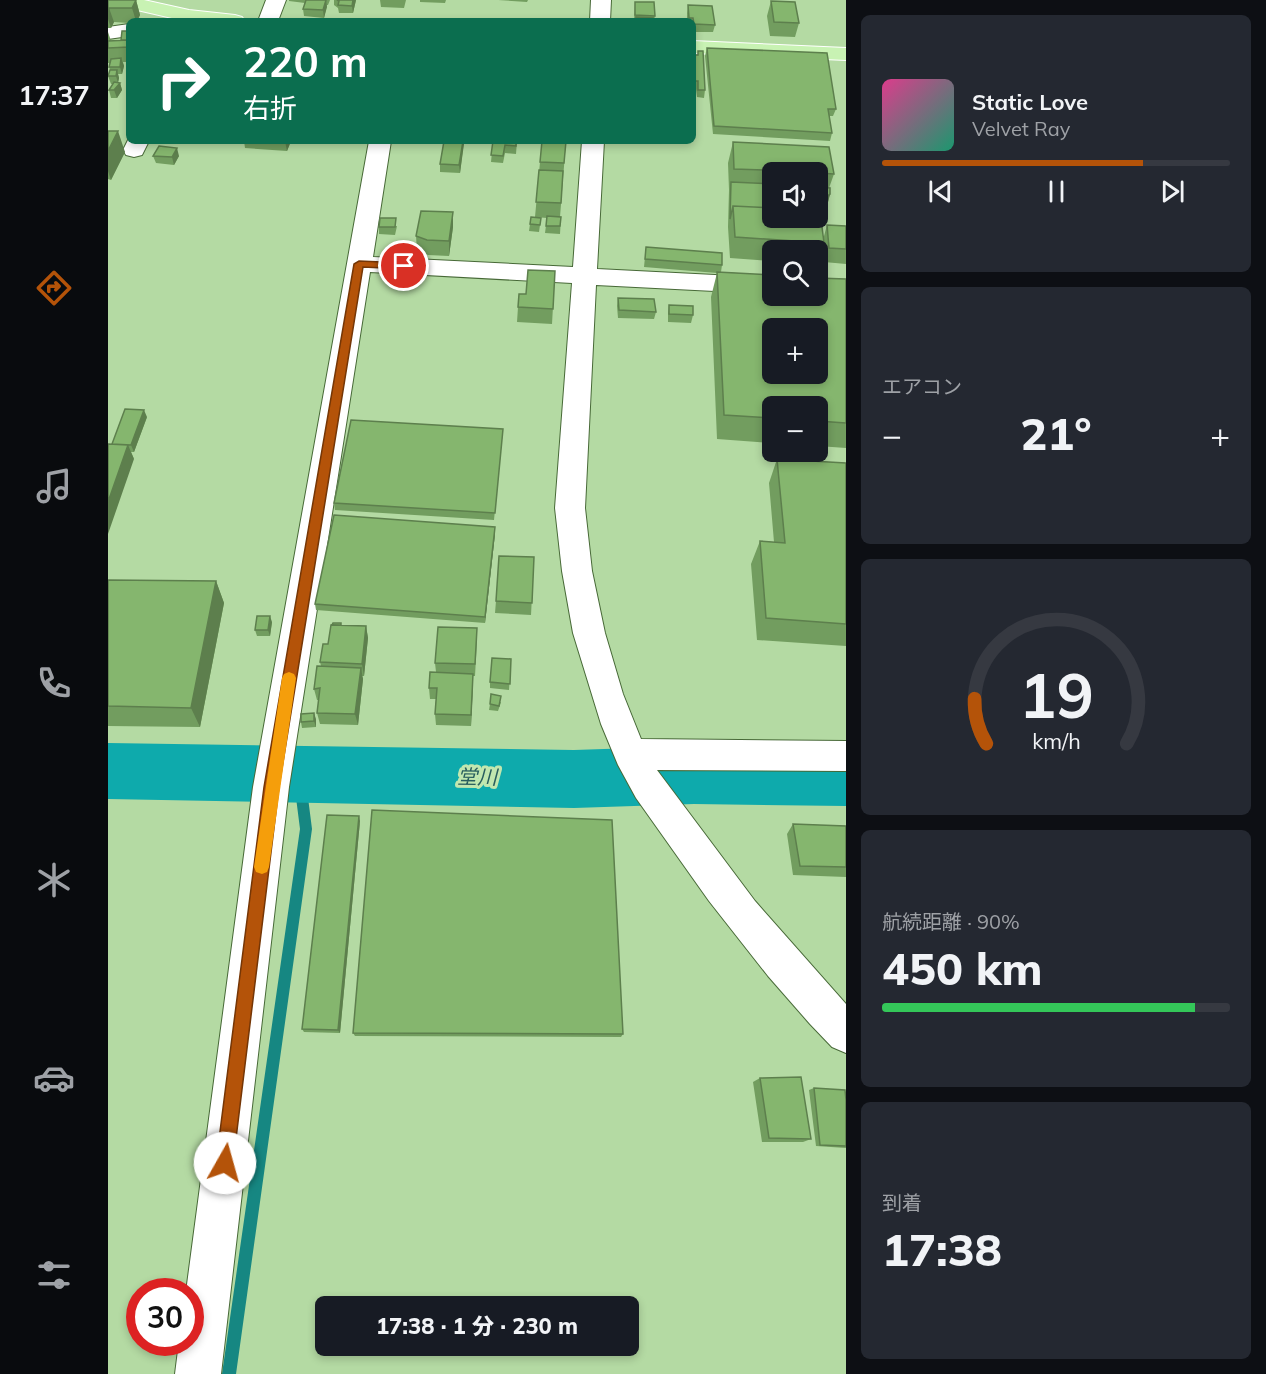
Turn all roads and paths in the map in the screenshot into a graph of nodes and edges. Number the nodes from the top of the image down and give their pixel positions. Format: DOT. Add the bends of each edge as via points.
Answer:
graph roads {
  1 [pos="118,0"];
  2 [pos="276,0"];
  3 [pos="601,0"];
  4 [pos="185,18"];
  5 [pos="269,18"];
  6 [pos="600,18"];
  7 [pos="126,30"];
  8 [pos="108,33"];
  9 [pos="696,47"];
  10 [pos="846,54"];
  11 [pos="379,144"];
  12 [pos="593,144"];
  13 [pos="359,264"];
  14 [pos="584,275"];
  15 [pos="762,285"];
  16 [pos="630,754"];
  17 [pos="846,756"];
  18 [pos="846,1033"];
  19 [pos="198,1374"];
  1 -- 4 [label="main road"];
  2 -- 5 [label="street"];
  3 -- 6 [label="street"];
  7 -- 8 [label="street"];
  9 -- 10 [label="main road"];
  11 -- 13 [label="street"];
  12 -- 14 [label="street"];
  13 -- 14 [label="street"];
  13 -- 19 [label="street" via="272,787"];
  14 -- 15 [label="street"];
  14 -- 16 [label="street" via="570,508 572,547 585,621"];
  16 -- 17 [label="street"];
  16 -- 18 [label="street" via="719,887"];
}
